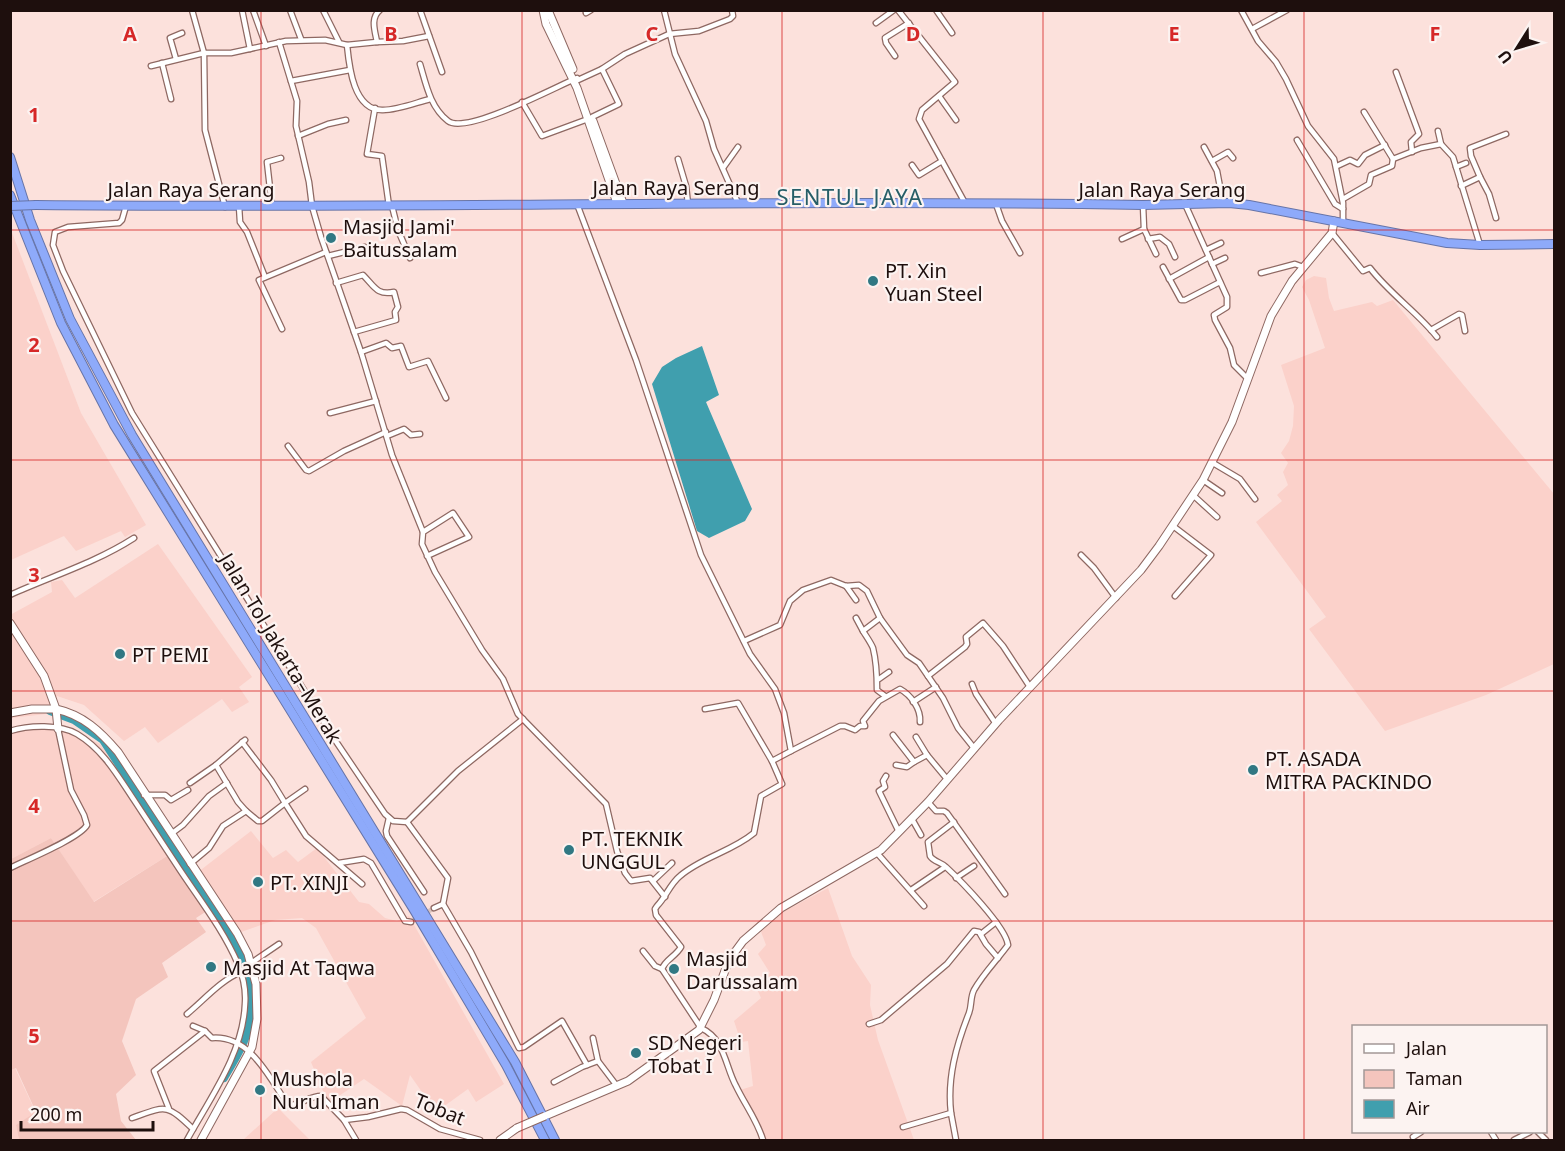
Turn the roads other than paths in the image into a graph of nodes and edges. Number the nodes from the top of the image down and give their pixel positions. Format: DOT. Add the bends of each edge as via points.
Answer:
graph roads {
  1 [pos="192,10"];
  2 [pos="242,10"];
  3 [pos="253,10"];
  4 [pos="290,10"];
  5 [pos="323,10"];
  6 [pos="420,10"];
  7 [pos="543,10"];
  8 [pos="548,10"];
  9 [pos="664,10"];
  10 [pos="732,10"];
  11 [pos="896,10"];
  12 [pos="936,10"];
  13 [pos="1241,10"];
  14 [pos="1287,10"];
  15 [pos="377,12"];
  16 [pos="876,23"];
  17 [pos="909,23"];
  18 [pos="551,29"];
  19 [pos="1252,29"];
  20 [pos="182,33"];
  21 [pos="952,33"];
  22 [pos="669,34"];
  23 [pos="429,36"];
  24 [pos="301,39"];
  25 [pos="279,42"];
  26 [pos="339,42"];
  27 [pos="376,42"];
  28 [pos="347,45"];
  29 [pos="266,46"];
  30 [pos="250,49"];
  31 [pos="204,53"];
  32 [pos="895,56"];
  33 [pos="176,59"];
  34 [pos="162,63"];
  35 [pos="420,64"];
  36 [pos="151,66"];
  37 [pos="602,69"];
  38 [pos="350,70"];
  39 [pos="442,72"];
  40 [pos="1396,72"];
  41 [pos="576,79"];
  42 [pos="291,81"];
  43 [pos="939,96"];
  44 [pos="171,99"];
  45 [pos="430,99"];
  46 [pos="522,102"];
  47 [pos="375,108"];
  48 [pos="1364,112"];
  49 [pos="590,118"];
  50 [pos="346,120"];
  51 [pos="956,120"];
  52 [pos="1438,131"];
  53 [pos="1506,134"];
  54 [pos="298,136"];
  55 [pos="1297,140"];
  56 [pos="1441,144"];
  57 [pos="1385,145"];
  58 [pos="738,147"];
  59 [pos="1204,147"];
  60 [pos="1412,152"];
  61 [pos="10,157"];
  62 [pos="280,158"];
  63 [pos="1233,158"];
  64 [pos="678,159"];
  65 [pos="1394,159"];
  66 [pos="942,160"];
  67 [pos="1212,161"];
  68 [pos="1466,163"];
  69 [pos="912,165"];
  70 [pos="1336,166"];
  71 [pos="1456,166"];
  72 [pos="723,168"];
  73 [pos="1480,177"];
  74 [pos="1461,186"];
  75 [pos="10,195"];
  76 [pos="1343,199"];
  77 [pos="620,203"];
  78 [pos="965,203"];
  79 [pos="1223,203"];
  80 [pos="578,204"];
  81 [pos="688,204"];
  82 [pos="738,204"];
  83 [pos="996,204"];
  84 [pos="1185,204"];
  85 [pos="1143,205"];
  86 [pos="10,206"];
  87 [pos="126,206"];
  88 [pos="239,206"];
  89 [pos="272,206"];
  90 [pos="312,206"];
  91 [pos="390,206"];
  92 [pos="225,207"];
  93 [pos="1343,209"];
  94 [pos="1496,218"];
  95 [pos="1339,222"];
  96 [pos="1144,229"];
  97 [pos="1332,233"];
  98 [pos="1122,239"];
  99 [pos="1148,239"];
  100 [pos="1221,243"];
  101 [pos="1554,244"];
  102 [pos="1480,245"];
  103 [pos="365,247"];
  104 [pos="1206,250"];
  105 [pos="1020,253"];
  106 [pos="327,254"];
  107 [pos="1156,254"];
  108 [pos="1175,257"];
  109 [pos="1209,257"];
  110 [pos="410,258"];
  111 [pos="1225,258"];
  112 [pos="1212,264"];
  113 [pos="1163,267"];
  114 [pos="1303,267"];
  115 [pos="1261,273"];
  116 [pos="265,277"];
  117 [pos="1169,279"];
  118 [pos="1220,282"];
  119 [pos="336,283"];
  120 [pos="282,329"];
  121 [pos="1431,330"];
  122 [pos="1465,331"];
  123 [pos="354,332"];
  124 [pos="1437,337"];
  125 [pos="361,352"];
  126 [pos="1248,379"];
  127 [pos="446,398"];
  128 [pos="376,401"];
  129 [pos="330,413"];
  130 [pos="386,434"];
  131 [pos="420,434"];
  132 [pos="288,446"];
  133 [pos="1213,463"];
  134 [pos="1203,480"];
  135 [pos="1222,493"];
  136 [pos="1194,496"];
  137 [pos="1255,499"];
  138 [pos="1218,517"];
  139 [pos="1173,526"];
  140 [pos="423,532"];
  141 [pos="134,538"];
  142 [pos="1081,555"];
  143 [pos="427,556"];
  144 [pos="846,586"];
  145 [pos="10,595"];
  146 [pos="1175,596"];
  147 [pos="1116,598"];
  148 [pos="856,600"];
  149 [pos="856,618"];
  150 [pos="880,618"];
  151 [pos="10,623"];
  152 [pos="863,631"];
  153 [pos="744,641"];
  154 [pos="889,672"];
  155 [pos="928,676"];
  156 [pos="879,679"];
  157 [pos="972,684"];
  158 [pos="936,687"];
  159 [pos="1030,687"];
  160 [pos="885,696"];
  161 [pos="913,702"];
  162 [pos="705,709"];
  163 [pos="56,710"];
  164 [pos="10,713"];
  165 [pos="523,719"];
  166 [pos="920,722"];
  167 [pos="996,724"];
  168 [pos="57,726"];
  169 [pos="10,730"];
  170 [pos="892,735"];
  171 [pos="916,737"];
  172 [pos="974,748"];
  173 [pos="791,751"];
  174 [pos="927,755"];
  175 [pos="772,761"];
  176 [pos="914,762"];
  177 [pos="216,765"];
  178 [pos="896,765"];
  179 [pos="886,776"];
  180 [pos="946,779"];
  181 [pos="190,783"];
  182 [pos="227,783"];
  183 [pos="305,789"];
  184 [pos="188,790"];
  185 [pos="144,795"];
  186 [pos="928,802"];
  187 [pos="285,803"];
  188 [pos="246,811"];
  189 [pos="389,818"];
  190 [pos="912,819"];
  191 [pos="407,822"];
  192 [pos="954,822"];
  193 [pos="899,832"];
  194 [pos="171,834"];
  195 [pos="921,835"];
  196 [pos="877,853"];
  197 [pos="930,856"];
  198 [pos="922,858"];
  199 [pos="339,863"];
  200 [pos="672,863"];
  201 [pos="190,864"];
  202 [pos="974,866"];
  203 [pos="945,867"];
  204 [pos="10,868"];
  205 [pos="956,878"];
  206 [pos="653,881"];
  207 [pos="362,884"];
  208 [pos="911,890"];
  209 [pos="424,892"];
  210 [pos="1005,894"];
  211 [pos="665,897"];
  212 [pos="443,904"];
  213 [pos="924,906"];
  214 [pos="434,908"];
  215 [pos="411,922"];
  216 [pos="996,922"];
  217 [pos="981,934"];
  218 [pos="279,944"];
  219 [pos="643,951"];
  220 [pos="998,958"];
  221 [pos="251,963"];
  222 [pos="662,969"];
  223 [pos="241,972"];
  224 [pos="187,1014"];
  225 [pos="869,1024"];
  226 [pos="193,1026"];
  227 [pos="701,1028"];
  228 [pos="205,1031"];
  229 [pos="593,1038"];
  230 [pos="243,1048"];
  231 [pos="598,1061"];
  232 [pos="587,1065"];
  233 [pos="554,1082"];
  234 [pos="617,1086"];
  235 [pos="169,1109"];
  236 [pos="951,1113"];
  237 [pos="132,1118"];
  238 [pos="344,1120"];
  239 [pos="903,1127"];
  240 [pos="192,1130"];
  241 [pos="1418,1133"];
  242 [pos="1413,1137"];
  243 [pos="187,1140"];
  244 [pos="201,1140"];
  245 [pos="356,1140"];
  246 [pos="480,1140"];
  247 [pos="500,1140"];
  248 [pos="545,1140"];
  249 [pos="555,1140"];
  250 [pos="763,1140"];
  251 [pos="956,1140"];
  1 -- 31 [label="street"];
  2 -- 30 [label="street"];
  3 -- 29 [label="street"];
  4 -- 24 [label="street"];
  5 -- 26 [label="street"];
  6 -- 23 [label="street"];
  7 -- 18 [label="main road"];
  8 -- 18 [label="main road"];
  9 -- 22 [label="street"];
  10 -- 22 [label="street" via="730,19 699,31"];
  11 -- 16 [label="street"];
  11 -- 17 [label="street"];
  12 -- 21 [label="street"];
  13 -- 19 [label="street"];
  14 -- 19 [label="street"];
  15 -- 27 [label="street"];
  17 -- 32 [label="street" via="885,38"];
  17 -- 43 [label="street" via="955,82"];
  18 -- 41 [label="main road"];
  19 -- 70 [label="street" via="1276,62 1308,126 1331,153"];
  20 -- 33 [label="street" via="170,38"];
  22 -- 37 [label="street"];
  22 -- 72 [label="street"];
  23 -- 27 [label="street"];
  23 -- 39 [label="street"];
  24 -- 25 [label="street"];
  24 -- 26 [label="street"];
  25 -- 29 [label="street"];
  25 -- 42 [label="street"];
  26 -- 28 [label="street"];
  27 -- 28 [label="street"];
  28 -- 38 [label="street"];
  29 -- 30 [label="street"];
  30 -- 31 [label="street"];
  31 -- 33 [label="street"];
  31 -- 92 [label="street" via="205,130"];
  33 -- 34 [label="street"];
  34 -- 36 [label="street"];
  34 -- 44 [label="street"];
  35 -- 45 [label="street"];
  37 -- 41 [label="street"];
  37 -- 49 [label="street" via="619,104"];
  38 -- 42 [label="street"];
  38 -- 47 [label="street" via="356,89"];
  40 -- 60 [label="street" via="1419,134 1411,142"];
  41 -- 46 [label="street"];
  41 -- 49 [label="main road"];
  42 -- 54 [label="street" via="297,101"];
  43 -- 51 [label="street"];
  43 -- 66 [label="street" via="922,110 919,119"];
  45 -- 46 [label="street" via="449,122 458,124 478,122"];
  45 -- 47 [label="street" via="384,111"];
  46 -- 49 [label="street" via="542,136"];
  47 -- 91 [label="street" via="367,153 382,156"];
  48 -- 57 [label="street"];
  49 -- 77 [label="main road"];
  50 -- 54 [label="street"];
  52 -- 56 [label="street"];
  53 -- 73 [label="street" via="1470,147"];
  54 -- 90 [label="street"];
  55 -- 93 [label="street" via="1335,204"];
  56 -- 60 [label="street"];
  56 -- 71 [label="street" via="1452,153"];
  57 -- 65 [label="street"];
  57 -- 70 [label="street" via="1365,155 1358,164 1350,159"];
  58 -- 72 [label="street"];
  59 -- 67 [label="street"];
  60 -- 65 [label="street"];
  61 -- 249 [label="highway, Jalan Tol Jakarta–Merak" via="30,220 70,319 132,435 515,1062"];
  62 -- 89 [label="street" via="267,162"];
  63 -- 67 [label="street" via="1228,152"];
  64 -- 81 [label="street"];
  65 -- 76 [label="street" via="1392,166 1371,174 1369,184"];
  66 -- 69 [label="street" via="919,175"];
  66 -- 78 [label="street"];
  67 -- 79 [label="street"];
  68 -- 71 [label="street"];
  70 -- 76 [label="street"];
  71 -- 74 [label="street"];
  72 -- 82 [label="street"];
  73 -- 74 [label="street"];
  73 -- 94 [label="street"];
  74 -- 102 [label="street"];
  75 -- 248 [label="highway, Jalan Tol Jakarta–Merak" via="61,323 114,425 414,910 506,1065"];
  76 -- 93 [label="street"];
  77 -- 80 [label="highway, Jalan Raya Serang"];
  77 -- 81 [label="highway, Jalan Raya Serang"];
  78 -- 82 [label="highway, Jalan Raya Serang"];
  78 -- 83 [label="highway, Jalan Raya Serang"];
  79 -- 84 [label="highway, Jalan Raya Serang"];
  79 -- 95 [label="highway, Jalan Raya Serang"];
  80 -- 91 [label="highway, Jalan Raya Serang"];
  80 -- 153 [label="street" via="636,360 700,555"];
  81 -- 82 [label="highway, Jalan Raya Serang"];
  83 -- 85 [label="highway, Jalan Raya Serang"];
  83 -- 105 [label="street"];
  84 -- 85 [label="highway, Jalan Raya Serang"];
  84 -- 104 [label="street"];
  85 -- 96 [label="street"];
  86 -- 87 [label="highway, Jalan Raya Serang, bridge"];
  87 -- 92 [label="highway, Jalan Raya Serang"];
  87 -- 189 [label="street" via="119,223 68,227 55,232 53,244 63,271 149,442 335,740"];
  88 -- 89 [label="highway, Jalan Raya Serang"];
  88 -- 92 [label="highway, Jalan Raya Serang"];
  88 -- 116 [label="street" via="240,222 248,232"];
  89 -- 90 [label="highway, Jalan Raya Serang"];
  90 -- 91 [label="highway, Jalan Raya Serang"];
  90 -- 106 [label="street"];
  91 -- 110 [label="street"];
  93 -- 95 [label="street"];
  95 -- 97 [label="main road"];
  95 -- 102 [label="highway, Jalan Raya Serang" via="1436,241"];
  96 -- 98 [label="street"];
  96 -- 99 [label="street"];
  97 -- 114 [label="main road"];
  97 -- 121 [label="street" via="1363,271 1370,268 1382,285"];
  99 -- 107 [label="street"];
  99 -- 108 [label="street" via="1160,237"];
  100 -- 104 [label="street"];
  101 -- 102 [label="highway, Jalan Raya Serang"];
  103 -- 106 [label="street"];
  104 -- 109 [label="street"];
  106 -- 116 [label="street"];
  106 -- 119 [label="street"];
  109 -- 112 [label="street"];
  109 -- 117 [label="street"];
  111 -- 112 [label="street"];
  112 -- 118 [label="street"];
  113 -- 117 [label="street"];
  114 -- 115 [label="street" via="1295,264"];
  114 -- 126 [label="main road" via="1271,316"];
  116 -- 120 [label="street" via="259,281"];
  117 -- 118 [label="street" via="1181,300"];
  118 -- 126 [label="street" via="1228,304 1214,315 1215,320 1234,364"];
  119 -- 123 [label="street"];
  119 -- 123 [label="street" via="363,275 381,292 394,292 397,300 396,320"];
  121 -- 122 [label="street" via="1460,314"];
  121 -- 124 [label="street"];
  123 -- 125 [label="street"];
  125 -- 127 [label="street" via="386,343 392,348 400,346 409,367 428,361"];
  125 -- 128 [label="street"];
  126 -- 133 [label="main road"];
  128 -- 129 [label="street"];
  128 -- 130 [label="street"];
  130 -- 131 [label="street" via="404,429 411,435"];
  130 -- 132 [label="street" via="309,471"];
  130 -- 140 [label="street"];
  133 -- 134 [label="main road"];
  133 -- 137 [label="street" via="1240,479"];
  134 -- 135 [label="street"];
  134 -- 136 [label="main road"];
  136 -- 138 [label="street"];
  136 -- 139 [label="main road"];
  139 -- 146 [label="street" via="1211,555"];
  139 -- 147 [label="main road"];
  140 -- 143 [label="street"];
  140 -- 143 [label="street" via="453,513 469,537"];
  141 -- 145 [label="street" via="100,558"];
  142 -- 147 [label="street"];
  143 -- 165 [label="street" via="503,679"];
  144 -- 148 [label="street"];
  144 -- 150 [label="street" via="863,587"];
  144 -- 153 [label="street" via="831,580 803,590 790,601 780,625"];
  147 -- 159 [label="main road"];
  149 -- 152 [label="street"];
  150 -- 152 [label="street"];
  150 -- 155 [label="street"];
  151 -- 163 [label="main road" via="44,676"];
  152 -- 156 [label="street" via="873,648"];
  153 -- 173 [label="street" via="775,689"];
  154 -- 156 [label="street"];
  155 -- 158 [label="street"];
  155 -- 159 [label="street" via="965,647 966,637 983,623"];
  156 -- 160 [label="street" via="878,690"];
  157 -- 167 [label="street"];
  158 -- 161 [label="street"];
  158 -- 172 [label="street" via="958,728"];
  159 -- 167 [label="main road"];
  160 -- 161 [label="street" via="900,689"];
  160 -- 173 [label="street" via="870,711 865,726 855,730 840,726"];
  161 -- 166 [label="street"];
  162 -- 175 [label="street" via="738,703"];
  163 -- 164 [label="main road"];
  163 -- 168 [label="main road"];
  163 -- 185 [label="main road" via="77,716 99,730 118,752"];
  165 -- 191 [label="street" via="458,771"];
  165 -- 206 [label="street" via="606,804 627,877 634,881 647,877"];
  167 -- 172 [label="main road"];
  168 -- 169 [label="street"];
  168 -- 204 [label="street" via="69,782 87,825 68,840"];
  168 -- 223 [label="street" via="77,734 105,758 216,925"];
  170 -- 176 [label="street"];
  171 -- 174 [label="street"];
  172 -- 180 [label="main road"];
  173 -- 175 [label="street"];
  174 -- 176 [label="street"];
  174 -- 180 [label="street"];
  175 -- 211 [label="street" via="782,784 762,794 754,833 736,847 681,875"];
  176 -- 178 [label="street" via="906,767"];
  177 -- 181 [label="street"];
  177 -- 182 [label="street"];
  177 -- 187 [label="street" via="243,741"];
  179 -- 193 [label="street" via="885,787 879,791"];
  180 -- 186 [label="main road"];
  182 -- 188 [label="street"];
  182 -- 194 [label="street"];
  183 -- 187 [label="street"];
  184 -- 185 [label="street" via="171,800 165,795"];
  185 -- 194 [label="main road"];
  186 -- 190 [label="main road"];
  186 -- 192 [label="street"];
  187 -- 188 [label="street" via="262,821"];
  187 -- 199 [label="street" via="306,836"];
  188 -- 201 [label="street" via="223,826 209,848"];
  189 -- 191 [label="street"];
  189 -- 209 [label="street" via="387,836"];
  190 -- 193 [label="main road"];
  190 -- 195 [label="street"];
  191 -- 212 [label="street" via="448,878"];
  192 -- 197 [label="street" via="928,842"];
  192 -- 210 [label="street"];
  193 -- 196 [label="main road"];
  194 -- 201 [label="main road"];
  196 -- 208 [label="street"];
  196 -- 227 [label="main road" via="782,908 747,937 729,960"];
  197 -- 198 [label="street"];
  197 -- 203 [label="street"];
  199 -- 207 [label="street"];
  199 -- 215 [label="street" via="364,859 371,863 405,921"];
  200 -- 206 [label="street"];
  201 -- 221 [label="main road" via="231,924"];
  202 -- 205 [label="street"];
  203 -- 205 [label="street"];
  203 -- 208 [label="street"];
  205 -- 216 [label="street"];
  206 -- 211 [label="street"];
  208 -- 213 [label="street"];
  211 -- 222 [label="street" via="655,912 681,947"];
  212 -- 214 [label="street"];
  212 -- 232 [label="street" via="519,1048 562,1021"];
  216 -- 217 [label="street"];
  216 -- 220 [label="street" via="1008,945"];
  217 -- 220 [label="street"];
  217 -- 225 [label="street" via="973,931 946,964 881,1020"];
  218 -- 221 [label="street"];
  219 -- 222 [label="street"];
  220 -- 236 [label="street" via="973,993 959,1036 950,1081"];
  221 -- 230 [label="main road" via="258,1000 257,1019"];
  222 -- 227 [label="street"];
  223 -- 224 [label="street" via="225,980"];
  223 -- 230 [label="street" via="245,1003"];
  226 -- 228 [label="street"];
  227 -- 234 [label="main road" via="646,1070"];
  227 -- 250 [label="street" via="720,1044 734,1083"];
  228 -- 230 [label="street" via="212,1038 222,1038"];
  228 -- 235 [label="street" via="154,1071"];
  229 -- 231 [label="street"];
  230 -- 238 [label="street" via="256,1057 288,1105 321,1096"];
  230 -- 240 [label="street"];
  230 -- 244 [label="main road"];
  231 -- 232 [label="street"];
  231 -- 234 [label="street"];
  232 -- 233 [label="street"];
  234 -- 247 [label="main road, bridge" via="517,1128"];
  235 -- 237 [label="street" via="158,1108"];
  235 -- 240 [label="street"];
  236 -- 239 [label="street"];
  236 -- 251 [label="street"];
  238 -- 245 [label="street"];
  238 -- 246 [label="street, Tobat" via="401,1109 440,1129"];
  240 -- 243 [label="street"];
  241 -- 242 [label="street"];
}
